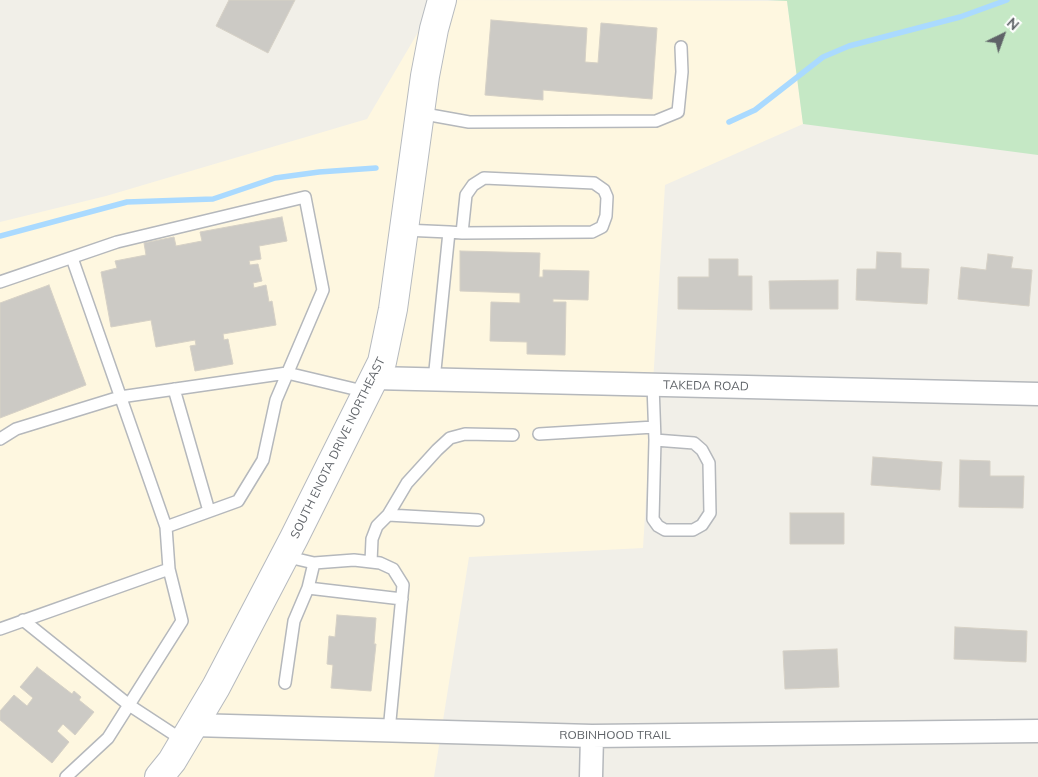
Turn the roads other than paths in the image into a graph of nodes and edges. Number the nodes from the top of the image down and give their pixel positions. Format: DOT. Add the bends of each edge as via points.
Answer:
graph roads {
  1 [pos="442,0"];
  2 [pos="681,47"];
  3 [pos="419,113"];
  4 [pos="404,230"];
  5 [pos="449,232"];
  6 [pos="462,233"];
  7 [pos="72,258"];
  8 [pos="0,282"];
  9 [pos="287,373"];
  10 [pos="434,380"];
  11 [pos="371,385"];
  12 [pos="653,385"];
  13 [pos="174,389"];
  14 [pos="1038,394"];
  15 [pos="120,397"];
  16 [pos="654,427"];
  17 [pos="513,434"];
  18 [pos="539,434"];
  19 [pos="0,438"];
  20 [pos="655,440"];
  21 [pos="209,511"];
  22 [pos="388,515"];
  23 [pos="478,520"];
  24 [pos="166,527"];
  25 [pos="284,556"];
  26 [pos="371,562"];
  27 [pos="314,563"];
  28 [pos="169,569"];
  29 [pos="308,588"];
  30 [pos="402,599"];
  31 [pos="23,620"];
  32 [pos="0,629"];
  33 [pos="285,683"];
  34 [pos="129,705"];
  35 [pos="389,731"];
  36 [pos="1038,731"];
  37 [pos="188,733"];
  38 [pos="592,736"];
  39 [pos="66,777"];
  40 [pos="159,777"];
  41 [pos="591,777"];
  1 -- 3 [label="main road, SOUTH ENOTA DRIVE NORTHEAST"];
  2 -- 3 [label="lane" via="678,112 656,121 469,122"];
  3 -- 4 [label="main road, SOUTH ENOTA DRIVE NORTHEAST"];
  4 -- 5 [label="lane"];
  4 -- 11 [label="main road, SOUTH ENOTA DRIVE NORTHEAST" via="382,362"];
  5 -- 6 [label="lane"];
  5 -- 10 [label="lane"];
  6 -- 6 [label="lane" via="592,232 602,227 607,197 604,190 594,183 484,178 466,195"];
  7 -- 8 [label="lane"];
  7 -- 9 [label="lane" via="117,242 305,196 323,290"];
  7 -- 15 [label="lane"];
  9 -- 11 [label="lane"];
  9 -- 13 [label="lane"];
  9 -- 21 [label="lane" via="276,400 263,460 238,501"];
  10 -- 11 [label="street, TAKEDA ROAD"];
  10 -- 12 [label="street, TAKEDA ROAD"];
  11 -- 25 [label="main road, SOUTH ENOTA DRIVE NORTHEAST"];
  12 -- 14 [label="street, TAKEDA ROAD"];
  12 -- 16 [label="lane"];
  13 -- 15 [label="lane"];
  13 -- 21 [label="lane"];
  15 -- 19 [label="lane"];
  15 -- 24 [label="lane"];
  16 -- 18 [label="lane"];
  16 -- 20 [label="lane"];
  17 -- 22 [label="lane" via="465,434 450,438 407,483"];
  20 -- 20 [label="lane" via="653,519 665,530 693,530 702,525 710,512 709,463 702,450 694,444"];
  21 -- 24 [label="lane"];
  22 -- 23 [label="lane"];
  22 -- 26 [label="lane" via="372,539"];
  24 -- 28 [label="lane"];
  25 -- 27 [label="lane"];
  25 -- 37 [label="main road, SOUTH ENOTA DRIVE NORTHEAST" via="216,687"];
  26 -- 27 [label="lane"];
  26 -- 30 [label="lane" via="393,570 403,585"];
  27 -- 29 [label="lane"];
  28 -- 31 [label="lane"];
  28 -- 34 [label="lane" via="182,621"];
  29 -- 30 [label="lane"];
  29 -- 33 [label="lane" via="294,621"];
  30 -- 35 [label="lane"];
  31 -- 32 [label="lane"];
  31 -- 34 [label="lane"];
  34 -- 37 [label="lane"];
  34 -- 39 [label="lane" via="108,738"];
  35 -- 37 [label="street, ROBINHOOD TRAIL"];
  35 -- 38 [label="street, ROBINHOOD TRAIL"];
  36 -- 38 [label="street, ROBINHOOD TRAIL"];
  37 -- 40 [label="main road, SOUTH ENOTA DRIVE NORTHEAST"];
  38 -- 41 [label="street"];
}
